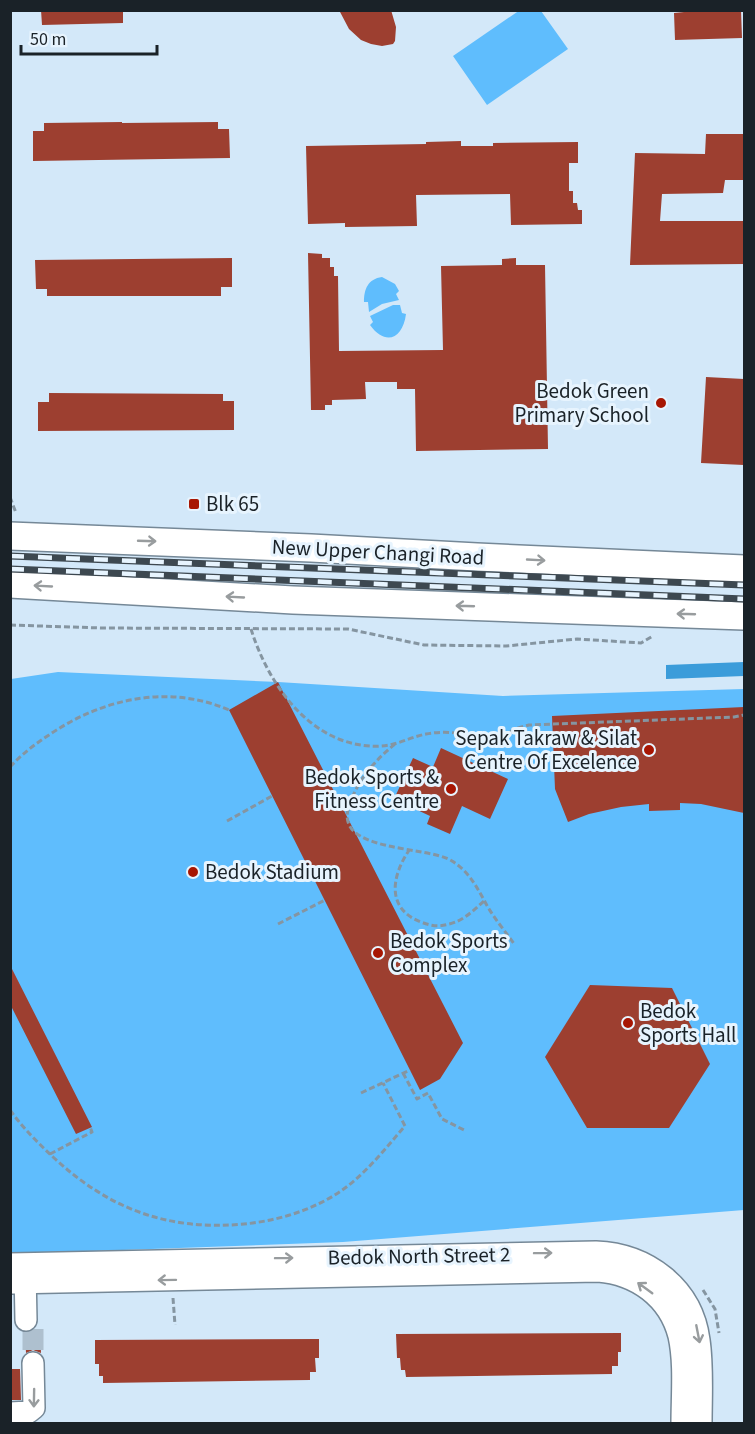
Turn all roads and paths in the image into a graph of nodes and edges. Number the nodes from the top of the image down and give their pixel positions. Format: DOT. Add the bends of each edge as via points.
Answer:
graph roads {
  1 [pos="10,536"];
  2 [pos="744,569"];
  3 [pos="10,584"];
  4 [pos="744,616"];
  5 [pos="10,625"];
  6 [pos="252,629"];
  7 [pos="656,635"];
  8 [pos="230,710"];
  9 [pos="744,715"];
  10 [pos="396,742"];
  11 [pos="10,767"];
  12 [pos="272,796"];
  13 [pos="227,820"];
  14 [pos="410,849"];
  15 [pos="325,900"];
  16 [pos="484,900"];
  17 [pos="278,924"];
  18 [pos="515,945"];
  19 [pos="410,1070"];
  20 [pos="403,1073"];
  21 [pos="383,1083"];
  22 [pos="361,1093"];
  23 [pos="10,1110"];
  24 [pos="90,1127"];
  25 [pos="466,1131"];
  26 [pos="50,1154"];
  27 [pos="18,1273"];
  28 [pos="173,1299"];
  29 [pos="23,1323"];
  30 [pos="175,1325"];
  31 [pos="33,1363"];
  32 [pos="10,1413"];
  33 [pos="682,1424"];
  34 [pos="701,1424"];
  1 -- 2 [label="main road, New Upper Changi Road, one-way"];
  4 -- 3 [label="main road, one-way" via="282,600"];
  5 -- 6 [label="path"];
  6 -- 7 [label="path" via="348,629 424,645 469,646 577,639 641,643"];
  6 -- 10 [label="path" via="276,684 308,721 351,744"];
  8 -- 11 [label="path" via="180,696 115,703 56,730"];
  9 -- 10 [label="path" via="529,725 514,729 498,743 474,735 443,732"];
  10 -- 14 [label="path" via="358,786 346,815 350,828 359,836 373,843"];
  12 -- 13 [label="path"];
  14 -- 16 [label="path" via="453,861 474,881"];
  14 -- 16 [label="path" via="396,878 394,893 407,916 432,926 449,924 470,914"];
  15 -- 17 [label="path"];
  16 -- 18 [label="path"];
  19 -- 20 [label="path"];
  20 -- 21 [label="path"];
  20 -- 25 [label="path" via="417,1099 429,1093 442,1119"];
  21 -- 22 [label="path"];
  21 -- 26 [label="path" via="405,1126 370,1166 338,1192 306,1209 270,1220 215,1225 157,1219 103,1196"];
  23 -- 26 [label="path"];
  24 -- 26 [label="path" via="92,1132"];
  27 -- 29 [label="street"];
  33 -- 27 [label="street, Bedok North Street 2, one-way" via="681,1350 674,1321 652,1292 613,1273"];
  27 -- 34 [label="street, Bedok North Street 2, one-way" via="584,1252 621,1254 665,1276 690,1309 699,1341"];
  28 -- 30 [label="path"];
  31 -- 32 [label="street, one-way" via="34,1407 29,1412"];
}
